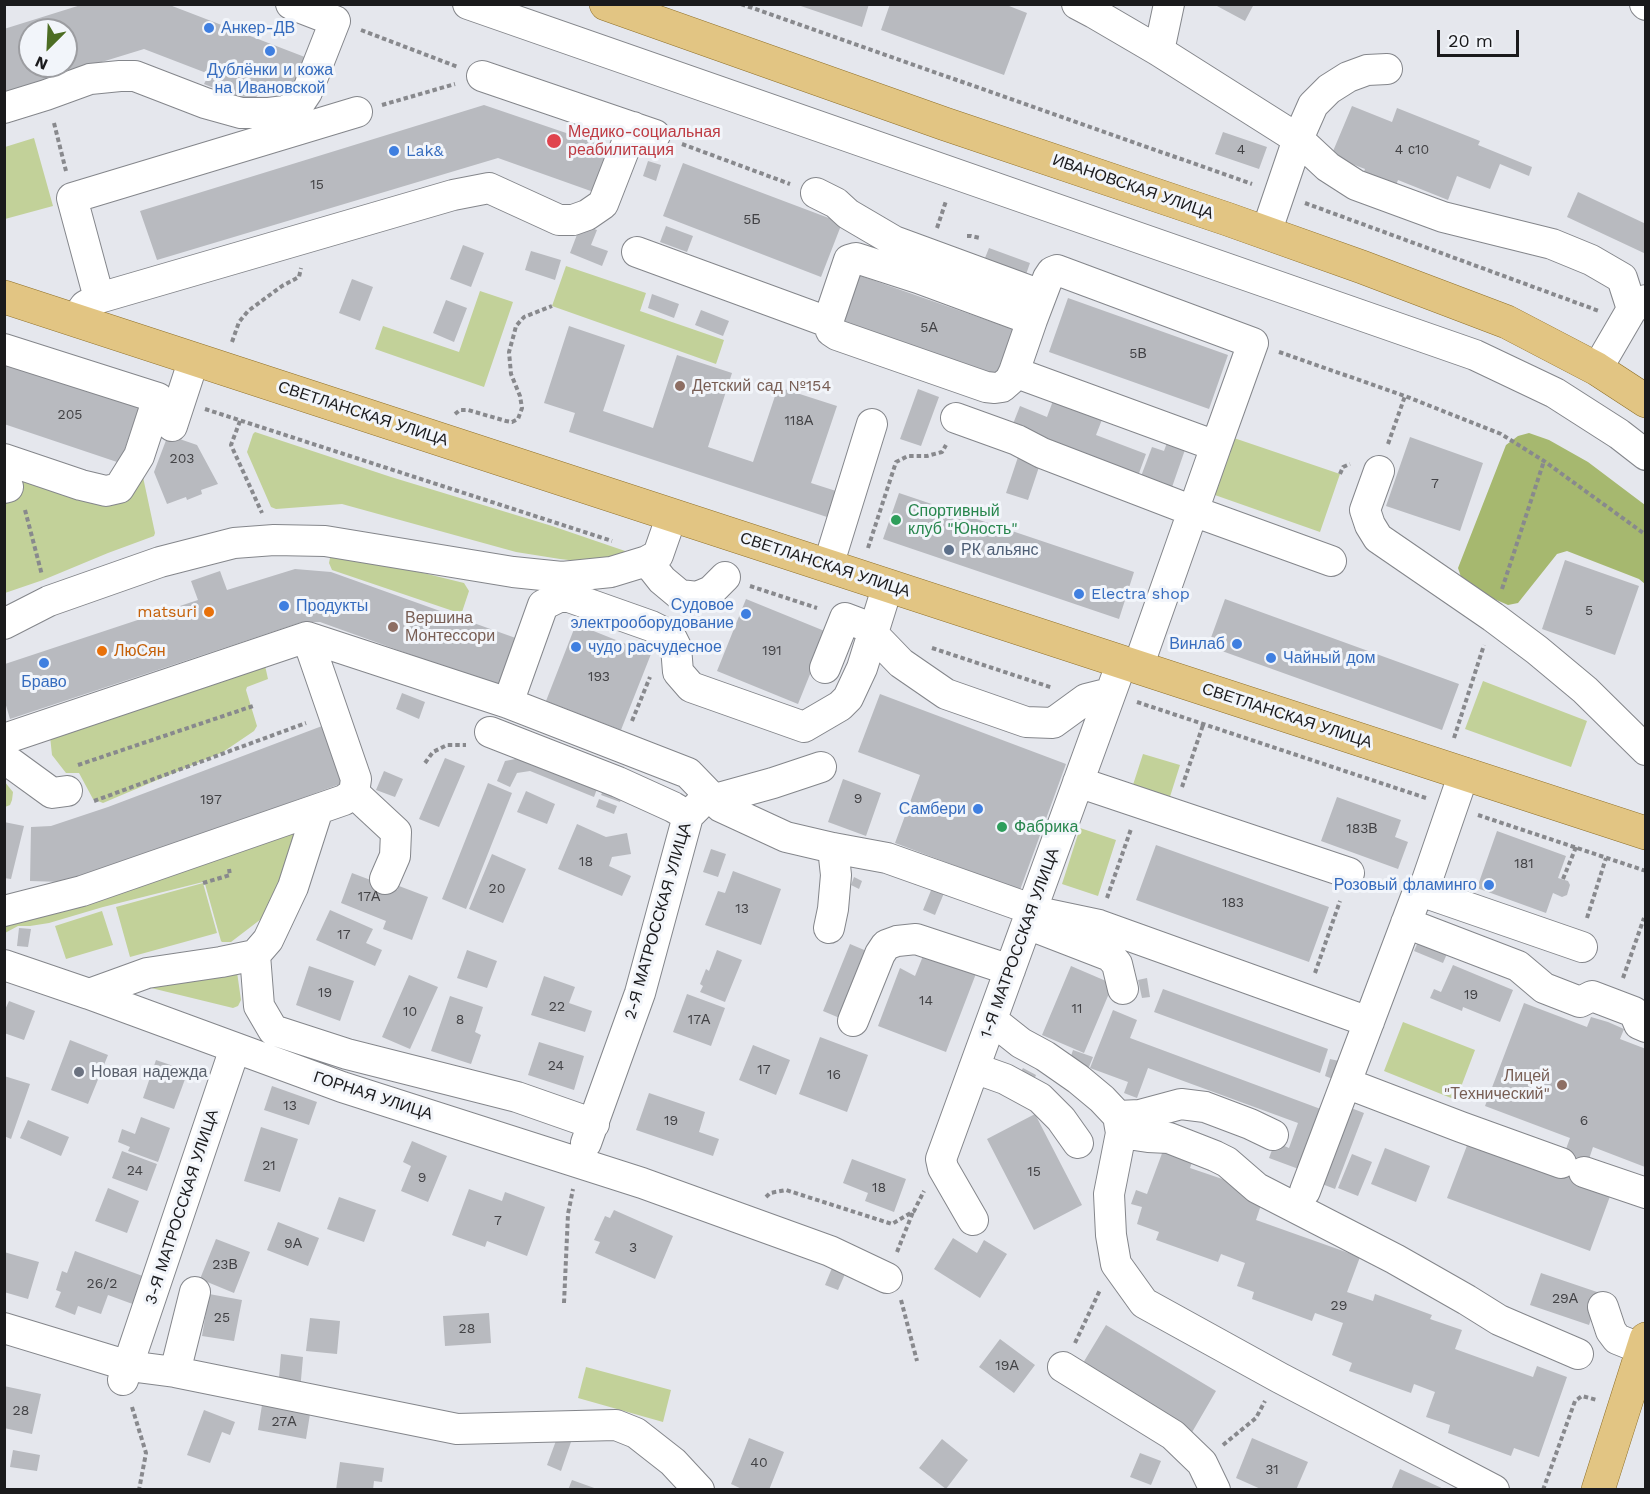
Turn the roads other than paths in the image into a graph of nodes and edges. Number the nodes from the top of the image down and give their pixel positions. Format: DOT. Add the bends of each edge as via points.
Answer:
graph roads {
  1 [pos="291,4"];
  2 [pos="468,4"];
  3 [pos="606,4"];
  4 [pos="1077,4"];
  5 [pos="1169,4"];
  6 [pos="1159,51"];
  7 [pos="1388,69"];
  8 [pos="482,76"];
  9 [pos="4,108"];
  10 [pos="357,112"];
  11 [pos="1298,139"];
  12 [pos="816,193"];
  13 [pos="1266,233"];
  14 [pos="637,252"];
  15 [pos="4,297"];
  16 [pos="1037,307"];
  17 [pos="87,309"];
  18 [pos="1634,310"];
  19 [pos="828,322"];
  20 [pos="4,349"];
  21 [pos="194,360"];
  22 [pos="1597,369"];
  23 [pos="1014,372"];
  24 [pos="1646,402"];
  25 [pos="176,413"];
  26 [pos="956,418"];
  27 [pos="872,424"];
  28 [pos="1216,446"];
  29 [pos="1646,455"];
  30 [pos="1378,471"];
  31 [pos="6,478"];
  32 [pos="1193,511"];
  33 [pos="672,515"];
  34 [pos="647,561"];
  35 [pos="1331,561"];
  36 [pos="828,566"];
  37 [pos="725,578"];
  38 [pos="888,585"];
  39 [pos="4,624"];
  40 [pos="873,631"];
  41 [pos="307,637"];
  42 [pos="1130,664"];
  43 [pos="825,668"];
  44 [pos="1098,696"];
  45 [pos="508,702"];
  46 [pos="490,732"];
  47 [pos="4,739"];
  48 [pos="1646,750"];
  49 [pos="4,758"];
  50 [pos="1458,759"];
  51 [pos="821,766"];
  52 [pos="1078,782"];
  53 [pos="77,787"];
  54 [pos="354,793"];
  55 [pos="714,800"];
  56 [pos="318,809"];
  57 [pos="688,816"];
  58 [pos="1646,833"];
  59 [pos="833,848"];
  60 [pos="1349,873"];
  61 [pos="385,879"];
  62 [pos="1415,904"];
  63 [pos="5,911"];
  64 [pos="1029,916"];
  65 [pos="829,928"];
  66 [pos="1584,934"];
  67 [pos="255,955"];
  68 [pos="4,965"];
  69 [pos="1010,970"];
  70 [pos="1123,989"];
  71 [pos="88,994"];
  72 [pos="992,1020"];
  73 [pos="853,1021"];
  74 [pos="1369,1022"];
  75 [pos="1646,1026"];
  76 [pos="235,1048"];
  77 [pos="974,1068"];
  78 [pos="1346,1083"];
  79 [pos="594,1124"];
  80 [pos="1119,1124"];
  81 [pos="1273,1135"];
  82 [pos="1078,1143"];
  83 [pos="578,1162"];
  84 [pos="1305,1191"];
  85 [pos="1646,1193"];
  86 [pos="973,1220"];
  87 [pos="887,1278"];
  88 [pos="195,1292"];
  89 [pos="1603,1307"];
  90 [pos="4,1328"];
  91 [pos="1644,1344"];
  92 [pos="1578,1354"];
  93 [pos="1063,1367"];
  94 [pos="175,1372"];
  95 [pos="126,1373"];
  96 [pos="699,1490"];
  97 [pos="1215,1490"];
  98 [pos="1494,1490"];
  99 [pos="1598,1490"];
  1 -- 9 [label="street" via="335,21 307,92 299,104 285,111 241,113 206,104 135,76 90,79"];
  2 -- 29 [label="street" via="1476,355 1555,393"];
  3 -- 13 [label="main road, ИВАНОВСКАЯ УЛИЦА"];
  4 -- 6 [label="street"];
  5 -- 6 [label="street"];
  6 -- 11 [label="street"];
  7 -- 11 [label="street" via="1367,70 1329,89 1313,105"];
  8 -- 17 [label="street" via="644,131 603,204 588,215 560,220 489,188 453,195"];
  10 -- 17 [label="street" via="72,198"];
  11 -- 13 [label="street"];
  11 -- 18 [label="street" via="1328,167 1356,184 1443,217 1552,244 1592,260 1622,278"];
  12 -- 16 [label="street" via="894,241"];
  13 -- 22 [label="main road, ИВАНОВСКАЯ УЛИЦА" via="1507,322"];
  14 -- 19 [label="street"];
  15 -- 17 [label="main road, СВЕТЛАНСКАЯ УЛИЦА"];
  16 -- 19 [label="street" via="856,258 849,260"];
  16 -- 23 [label="street"];
  16 -- 28 [label="street, 1-Я МАТРОССКАЯ УЛИЦА" via="1047,278 1057,270 1253,342"];
  17 -- 21 [label="main road, СВЕТЛАНСКАЯ УЛИЦА"];
  18 -- 22 [label="street"];
  19 -- 23 [label="street" via="837,335 986,387 1002,387"];
  20 -- 31 [label="street" via="158,398 139,456 119,488 106,491"];
  21 -- 25 [label="street"];
  21 -- 33 [label="main road, СВЕТЛАНСКАЯ УЛИЦА"];
  22 -- 24 [label="main road, ИВАНОВСКАЯ УЛИЦА"];
  23 -- 28 [label="street"];
  26 -- 32 [label="street"];
  27 -- 36 [label="street"];
  28 -- 32 [label="street, 1-Я МАТРОССКАЯ УЛИЦА"];
  30 -- 48 [label="street" via="1365,510 1378,538 1537,650"];
  32 -- 35 [label="street"];
  32 -- 42 [label="street, 1-Я МАТРОССКАЯ УЛИЦА"];
  33 -- 34 [label="street" via="658,555"];
  33 -- 36 [label="main road, СВЕТЛАНСКАЯ УЛИЦА"];
  34 -- 37 [label="street" via="680,595 697,597"];
  34 -- 39 [label="street" via="610,572 510,585 325,541 234,543 160,562 49,602"];
  36 -- 38 [label="main road, СВЕТЛАНСКАЯ УЛИЦА"];
  38 -- 40 [label="street"];
  38 -- 42 [label="main road, СВЕТЛАНСКАЯ УЛИЦА"];
  40 -- 43 [label="street" via="845,618"];
  40 -- 44 [label="street" via="901,663 946,694 1026,722 1053,723"];
  40 -- 45 [label="street" via="848,698 804,727 691,687 678,672 676,646 667,634 569,597 559,597 543,605"];
  41 -- 45 [label="street"];
  41 -- 47 [label="street"];
  41 -- 54 [label="street" via="356,779"];
  42 -- 44 [label="street, 1-Я МАТРОССКАЯ УЛИЦА"];
  42 -- 50 [label="main road, СВЕТЛАНСКАЯ УЛИЦА"];
  44 -- 52 [label="street, 1-Я МАТРОССКАЯ УЛИЦА"];
  45 -- 55 [label="street" via="688,773"];
  46 -- 57 [label="street" via="618,782"];
  49 -- 53 [label="street" via="52,793"];
  50 -- 58 [label="main road, СВЕТЛАНСКАЯ УЛИЦА"];
  50 -- 62 [label="street" via="1452,806"];
  51 -- 55 [label="street, 2-Я МАТРОССКАЯ УЛИЦА"];
  52 -- 60 [label="street"];
  52 -- 64 [label="street, 1-Я МАТРОССКАЯ УЛИЦА"];
  54 -- 56 [label="street"];
  54 -- 61 [label="street" via="396,832 395,856"];
  55 -- 57 [label="street, 2-Я МАТРОССКАЯ УЛИЦА" via="701,803"];
  55 -- 59 [label="street" via="721,807 786,837"];
  56 -- 63 [label="street" via="82,891"];
  56 -- 67 [label="street" via="292,887 268,940"];
  57 -- 79 [label="street, 2-Я МАТРОССКАЯ УЛИЦА" via="640,993"];
  59 -- 64 [label="street" via="887,858"];
  59 -- 65 [label="street" via="836,875"];
  62 -- 66 [label="street"];
  62 -- 74 [label="street"];
  62 -- 75 [label="street" via="1518,966 1544,988 1580,1002 1592,996 1614,1004 1634,1012 1639,1024"];
  64 -- 69 [label="street, 1-Я МАТРОССКАЯ УЛИЦА"];
  64 -- 70 [label="street" via="1110,956 1118,964"];
  64 -- 74 [label="street" via="1055,916 1099,925"];
  67 -- 71 [label="street" via="147,973"];
  67 -- 79 [label="street" via="259,1006 273,1030 347,1054 516,1097"];
  68 -- 71 [label="street, ГОРНАЯ УЛИЦА"];
  69 -- 72 [label="street, 1-Я МАТРОССКАЯ УЛИЦА"];
  69 -- 73 [label="street" via="916,939 897,941 886,945 880,954"];
  71 -- 76 [label="street, ГОРНАЯ УЛИЦА"];
  72 -- 77 [label="street, 1-Я МАТРОССКАЯ УЛИЦА"];
  72 -- 80 [label="street" via="1078,1079 1102,1099"];
  74 -- 78 [label="street"];
  76 -- 83 [label="street, ГОРНАЯ УЛИЦА" via="342,1087"];
  76 -- 95 [label="street, 3-Я МАТРОССКАЯ УЛИЦА"];
  77 -- 82 [label="street" via="1040,1098"];
  77 -- 86 [label="street, 1-Я МАТРОССКАЯ УЛИЦА" via="941,1159"];
  78 -- 84 [label="street"];
  78 -- 85 [label="street"];
  79 -- 83 [label="street, 2-Я МАТРОССКАЯ УЛИЦА"];
  80 -- 81 [label="street" via="1181,1104 1205,1107"];
  80 -- 92 [label="street" via="1148,1137 1169,1138 1227,1162 1257,1188 1395,1259 1499,1320"];
  80 -- 98 [label="street" via="1109,1194 1116,1264 1144,1304"];
  83 -- 87 [label="street, ГОРНАЯ УЛИЦА" via="830,1251"];
  88 -- 94 [label="street"];
  89 -- 91 [label="street" via="1617,1339"];
  90 -- 95 [label="street"];
  91 -- 99 [label="main road"];
  93 -- 97 [label="street" via="1173,1435 1202,1463"];
  94 -- 95 [label="street"];
  94 -- 96 [label="street" via="457,1429 616,1425 636,1433 673,1462"];
}
